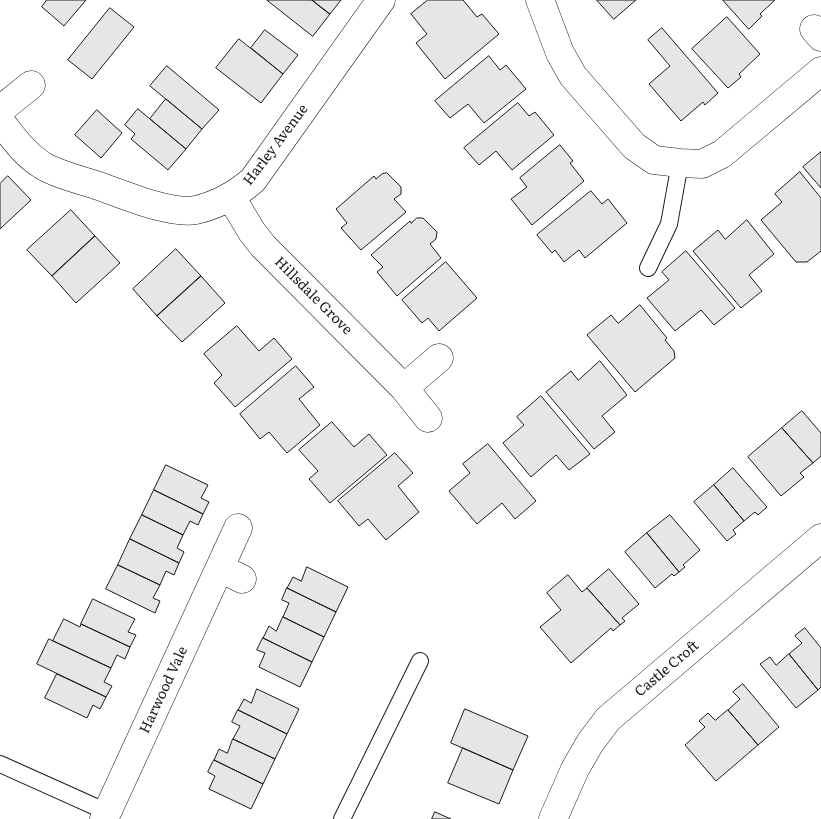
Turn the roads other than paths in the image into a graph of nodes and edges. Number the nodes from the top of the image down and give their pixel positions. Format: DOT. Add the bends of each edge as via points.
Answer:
graph roads {
  1 [pos="381,0"];
  2 [pos="540,0"];
  3 [pos="821,71"];
  4 [pos="31,85"];
  5 [pos="0,110"];
  6 [pos="0,121"];
  7 [pos="680,163"];
  8 [pos="231,197"];
  9 [pos="648,268"];
  10 [pos="440,358"];
  11 [pos="404,388"];
  12 [pos="428,418"];
  13 [pos="238,528"];
  14 [pos="819,545"];
  15 [pos="420,661"];
  16 [pos="0,764"];
  17 [pos="112,817"];
  18 [pos="342,819"];
  19 [pos="553,819"];
  1 -- 8 [label="street, Harley Avenue" via="253,180"];
  2 -- 7 [label="street" via="560,53 573,76 634,146 654,160"];
  3 -- 7 [label="street" via="722,154 702,164"];
  4 -- 5 [label="street"];
  6 -- 8 [label="street, Harley Avenue" via="26,153 43,166 150,203 178,210 196,210"];
  7 -- 9 [label="lane" via="669,224"];
  8 -- 11 [label="street, Hillsdale Grove" via="263,246"];
  10 -- 11 [label="street"];
  11 -- 12 [label="street, Hillsdale Grove"];
  13 -- 17 [label="street, Harwood Vale" via="231,574"];
  14 -- 19 [label="street, Castle Croft" via="608,719 575,769"];
  15 -- 18 [label="lane"];
  16 -- 17 [label="lane, Harwood Vale"];
}
